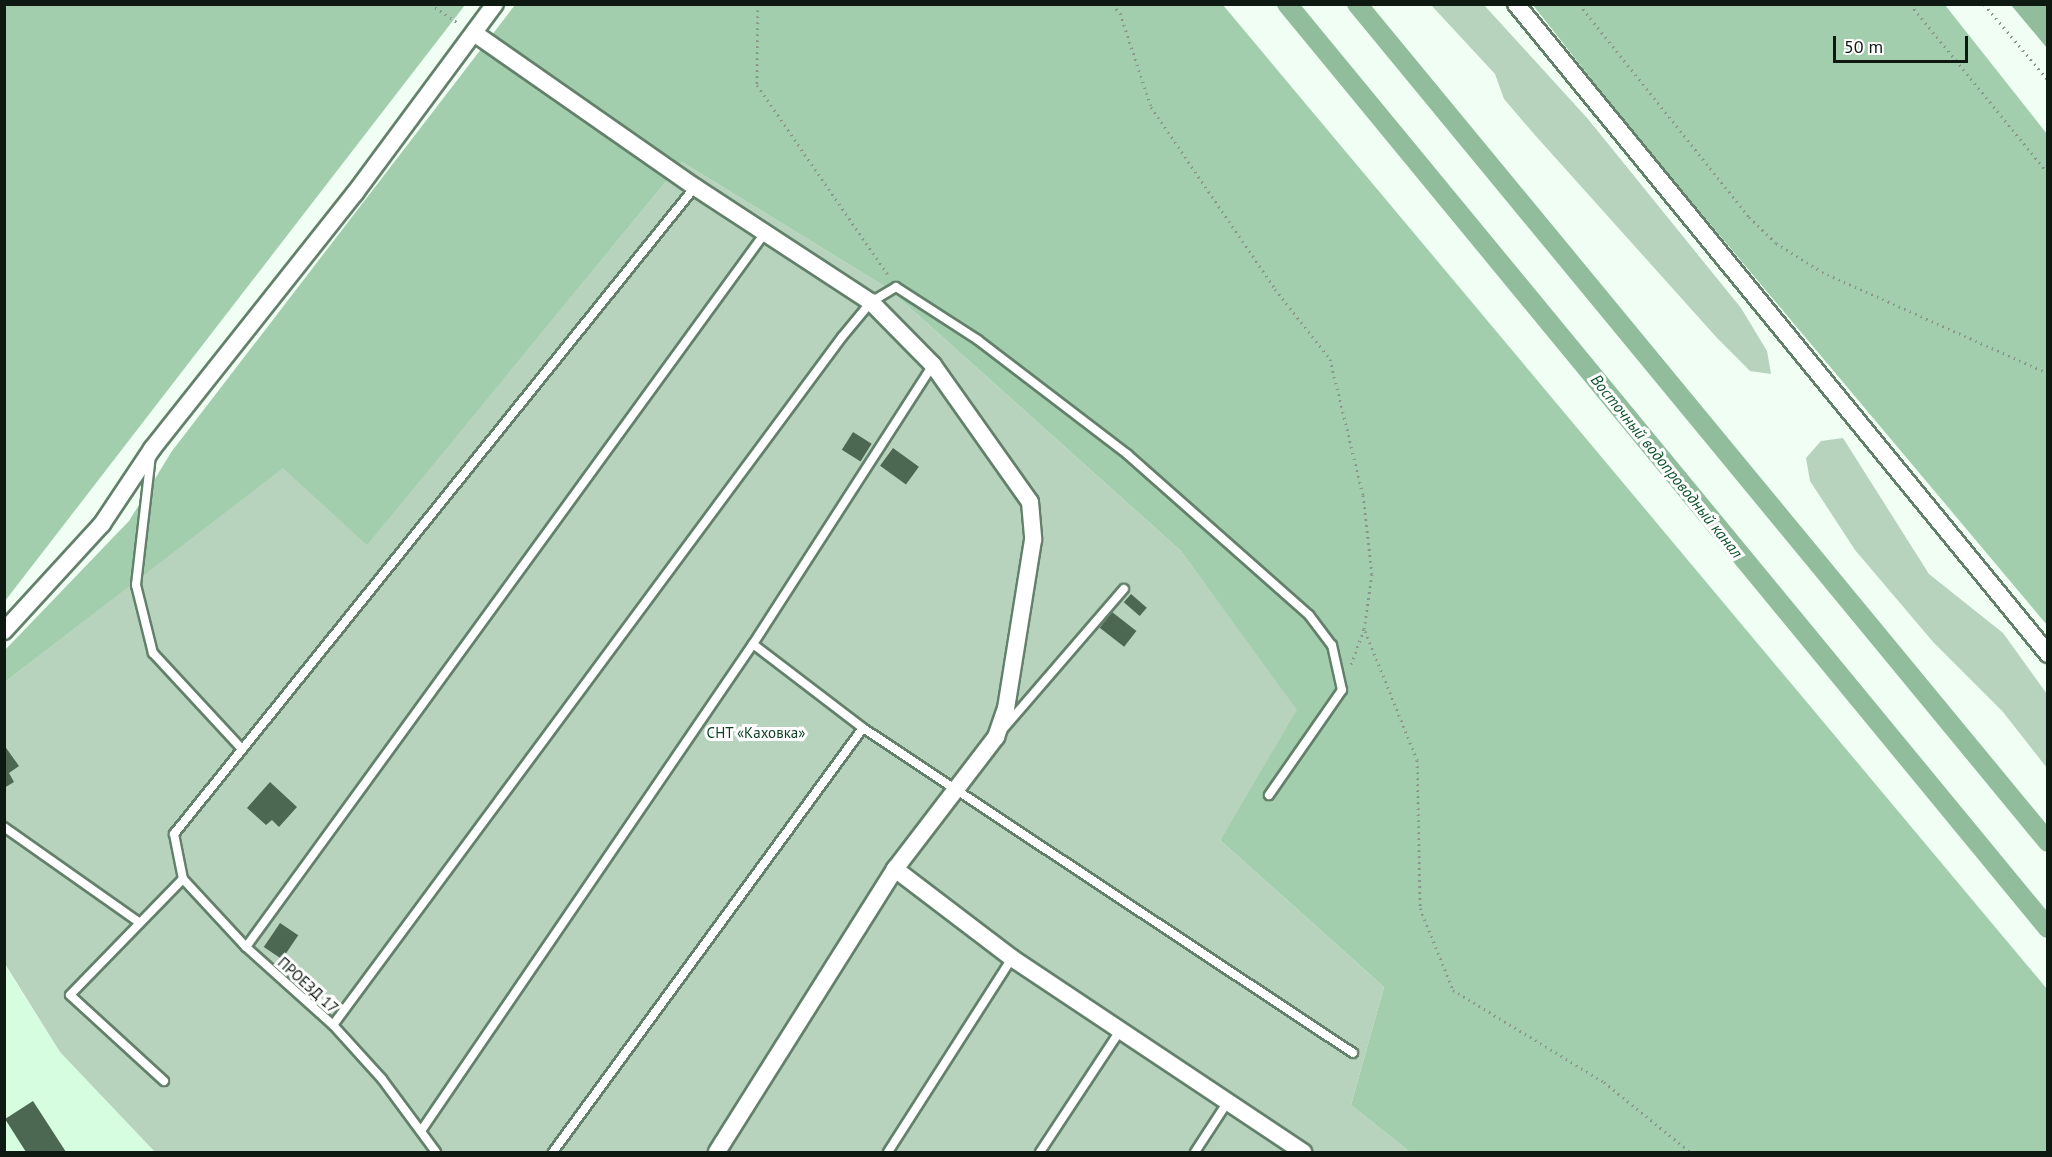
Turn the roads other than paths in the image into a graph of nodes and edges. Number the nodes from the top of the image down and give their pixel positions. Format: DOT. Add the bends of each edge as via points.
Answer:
graph roads {
  1 [pos="495,4"];
  2 [pos="1516,4"];
  3 [pos="474,33"];
  4 [pos="695,187"];
  5 [pos="765,233"];
  6 [pos="871,302"];
  7 [pos="933,365"];
  8 [pos="152,449"];
  9 [pos="1124,589"];
  10 [pos="4,632"];
  11 [pos="753,644"];
  12 [pos="2048,654"];
  13 [pos="863,728"];
  14 [pos="996,737"];
  15 [pos="242,749"];
  16 [pos="956,789"];
  17 [pos="1269,795"];
  18 [pos="4,827"];
  19 [pos="896,869"];
  20 [pos="183,879"];
  21 [pos="140,924"];
  22 [pos="246,947"];
  23 [pos="1012,958"];
  24 [pos="333,1025"];
  25 [pos="1119,1032"];
  26 [pos="1353,1053"];
  27 [pos="164,1081"];
  28 [pos="1227,1103"];
  29 [pos="421,1131"];
  30 [pos="436,1152"];
  31 [pos="553,1152"];
  32 [pos="717,1152"];
  33 [pos="888,1152"];
  34 [pos="1040,1152"];
  35 [pos="1195,1152"];
  36 [pos="1303,1152"];
  1 -- 3 [label="street"];
  2 -- 12 [label="street"];
  3 -- 4 [label="street"];
  3 -- 8 [label="street" via="355,193"];
  4 -- 5 [label="street"];
  4 -- 15 [label="lane"];
  5 -- 6 [label="street"];
  5 -- 22 [label="lane"];
  6 -- 7 [label="street"];
  6 -- 17 [label="lane" via="896,287 978,340 1127,454 1309,615 1332,645 1342,690"];
  6 -- 24 [label="lane"];
  7 -- 11 [label="lane"];
  7 -- 14 [label="street" via="1030,502 1033,540 1006,708"];
  8 -- 10 [label="street" via="102,524"];
  8 -- 15 [label="lane" via="136,585 153,653"];
  9 -- 14 [label="lane"];
  11 -- 13 [label="lane"];
  11 -- 29 [label="lane"];
  13 -- 16 [label="lane"];
  13 -- 31 [label="lane"];
  14 -- 16 [label="street"];
  15 -- 20 [label="lane" via="174,834"];
  16 -- 19 [label="street"];
  16 -- 26 [label="lane"];
  18 -- 21 [label="lane"];
  19 -- 23 [label="street"];
  19 -- 32 [label="street"];
  20 -- 21 [label="lane"];
  20 -- 22 [label="lane, ПРОЕЗД 17"];
  21 -- 27 [label="lane" via="70,995"];
  22 -- 24 [label="lane, ПРОЕЗД 17"];
  23 -- 25 [label="street"];
  23 -- 33 [label="lane"];
  24 -- 29 [label="lane, ПРОЕЗД 17"];
  25 -- 28 [label="street"];
  25 -- 34 [label="lane"];
  28 -- 35 [label="lane"];
  28 -- 36 [label="street"];
  29 -- 30 [label="lane, ПРОЕЗД 17"];
}
